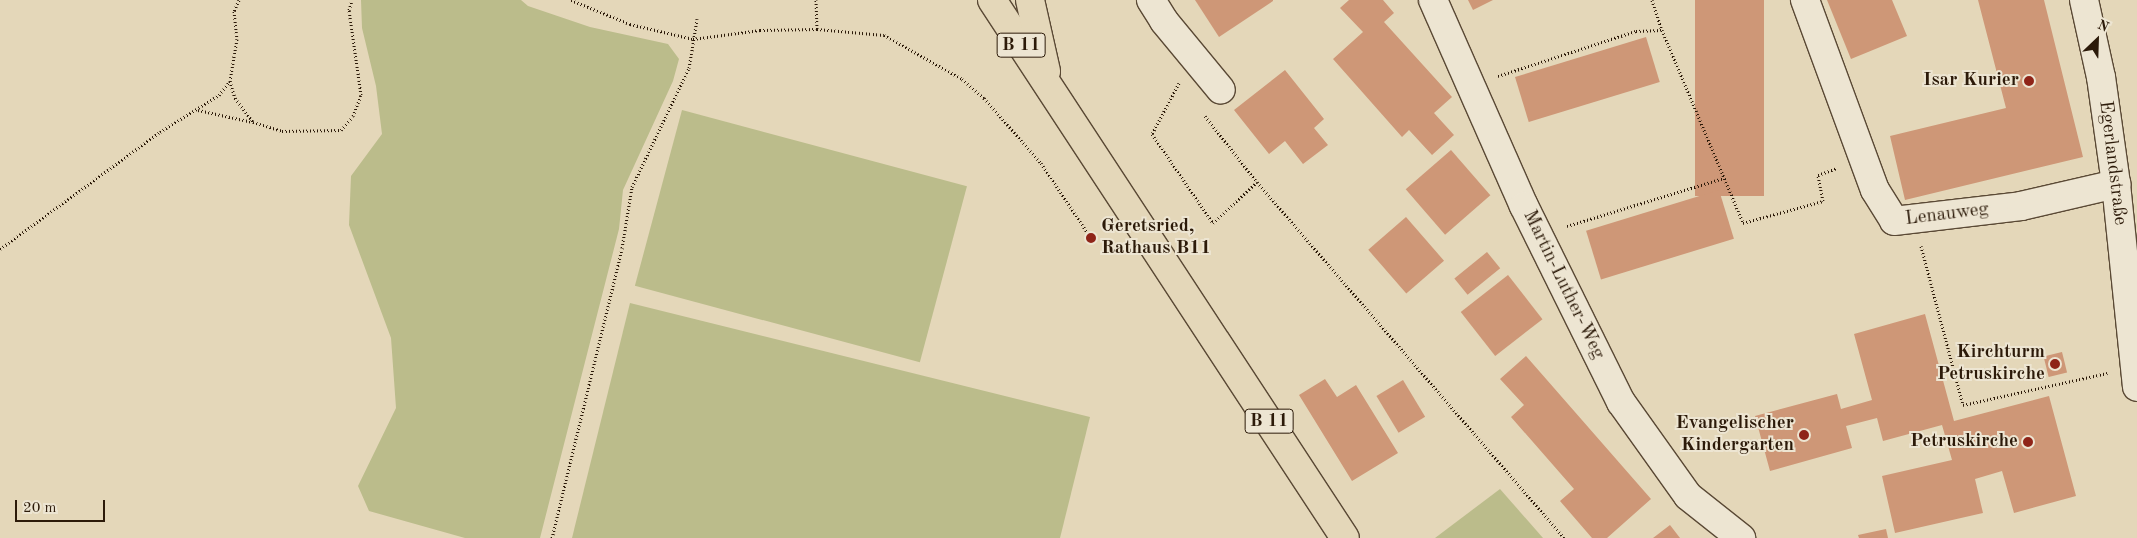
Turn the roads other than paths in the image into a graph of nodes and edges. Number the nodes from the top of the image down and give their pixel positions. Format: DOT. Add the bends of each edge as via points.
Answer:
graph roads {
  1 [pos="992,0"];
  2 [pos="1030,0"];
  3 [pos="1152,0"];
  4 [pos="1433,0"];
  5 [pos="1804,0"];
  6 [pos="2084,0"];
  7 [pos="1050,89"];
  8 [pos="1222,90"];
  9 [pos="2116,184"];
  10 [pos="2136,379"];
  11 [pos="1345,538"];
  12 [pos="1741,538"];
  1 -- 7 [label="main road, B 11"];
  2 -- 7 [label="main road"];
  3 -- 8 [label="street" via="1164,21"];
  4 -- 12 [label="street, Martin-Luther-Weg" via="1469,87 1538,235 1621,402 1688,496"];
  5 -- 9 [label="street, Lenauweg" via="1875,190 1894,221 2021,206"];
  6 -- 9 [label="street, Egerlandstraße" via="2101,76"];
  7 -- 11 [label="main road, B 11"];
  9 -- 10 [label="street, Egerlandstraße"];
}
